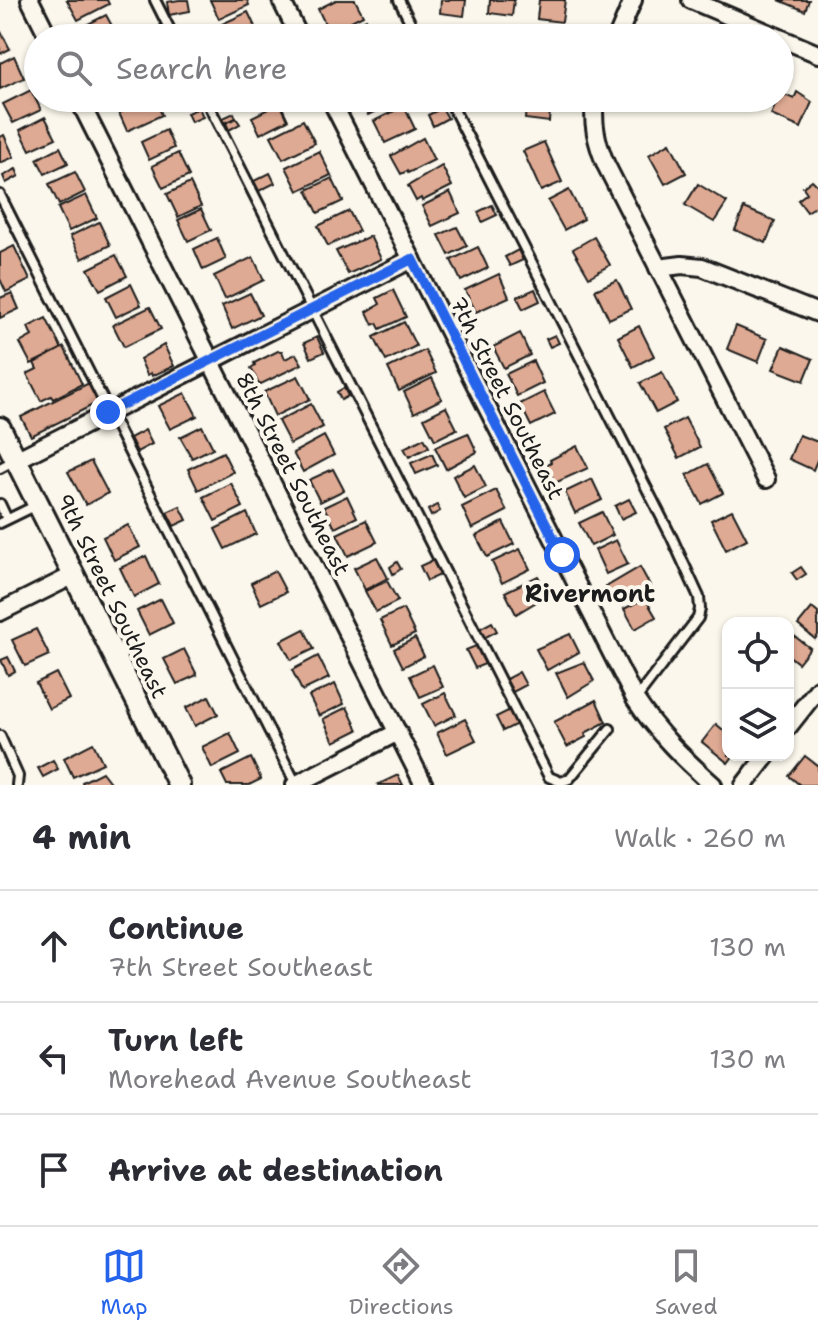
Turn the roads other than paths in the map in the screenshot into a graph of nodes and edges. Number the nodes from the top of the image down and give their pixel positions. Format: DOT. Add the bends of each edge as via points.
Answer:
graph roads {
  1 [pos="30,0"];
  2 [pos="155,0"];
  3 [pos="281,0"];
  4 [pos="399,0"];
  5 [pos="633,0"];
  6 [pos="691,0"];
  7 [pos="42,24"];
  8 [pos="167,24"];
  9 [pos="293,24"];
  10 [pos="411,24"];
  11 [pos="623,24"];
  12 [pos="747,24"];
  13 [pos="794,44"];
  14 [pos="818,54"];
  15 [pos="85,112"];
  16 [pos="212,112"];
  17 [pos="337,112"];
  18 [pos="455,112"];
  19 [pos="593,112"];
  20 [pos="0,195"];
  21 [pos="412,259"];
  22 [pos="658,268"];
  23 [pos="312,310"];
  24 [pos="818,313"];
  25 [pos="211,361"];
  26 [pos="108,412"];
  27 [pos="0,428"];
  28 [pos="8,464"];
  29 [pos="766,479"];
  30 [pos="39,503"];
  31 [pos="0,504"];
  32 [pos="4,521"];
  33 [pos="74,575"];
  34 [pos="0,612"];
  35 [pos="818,689"];
  36 [pos="635,699"];
  37 [pos="794,719"];
  38 [pos="610,729"];
  39 [pos="398,732"];
  40 [pos="0,736"];
  41 [pos="762,761"];
  42 [pos="19,782"];
  43 [pos="179,785"];
  44 [pos="295,785"];
  45 [pos="424,785"];
  46 [pos="713,785"];
  47 [pos="744,785"];
  1 -- 7 [label="street"];
  2 -- 8 [label="lane"];
  3 -- 9 [label="street"];
  4 -- 10 [label="lane"];
  5 -- 11 [label="street"];
  6 -- 12 [label="street"];
  13 -- 14 [label="street"];
  15 -- 25 [label="street, 8th Street Southeast"];
  16 -- 23 [label="lane"];
  17 -- 21 [label="street, 7th Street Southeast"];
  18 -- 36 [label="lane" via="699,597 698,618"];
  19 -- 22 [label="street" via="606,165"];
  20 -- 26 [label="lane"];
  21 -- 23 [label="street"];
  21 -- 36 [label="street, 7th Street Southeast"];
  22 -- 24 [label="street" via="702,267"];
  22 -- 29 [label="street"];
  23 -- 25 [label="street"];
  23 -- 38 [label="lane" via="549,777 569,779"];
  25 -- 26 [label="street"];
  25 -- 39 [label="street, 8th Street Southeast"];
  26 -- 28 [label="street"];
  26 -- 44 [label="lane"];
  27 -- 28 [label="street, 9th Street Southeast"];
  28 -- 30 [label="street, 9th Street Southeast"];
  30 -- 32 [label="lane"];
  30 -- 33 [label="street, 9th Street Southeast"];
  31 -- 32 [label="lane"];
  33 -- 34 [label="street"];
  33 -- 43 [label="street, 9th Street Southeast"];
  35 -- 37 [label="street"];
  36 -- 46 [label="street, 7th Street Southeast" via="656,730"];
  39 -- 44 [label="street"];
  39 -- 45 [label="street, 8th Street Southeast"];
  40 -- 42 [label="lane"];
  41 -- 47 [label="street"];
}
